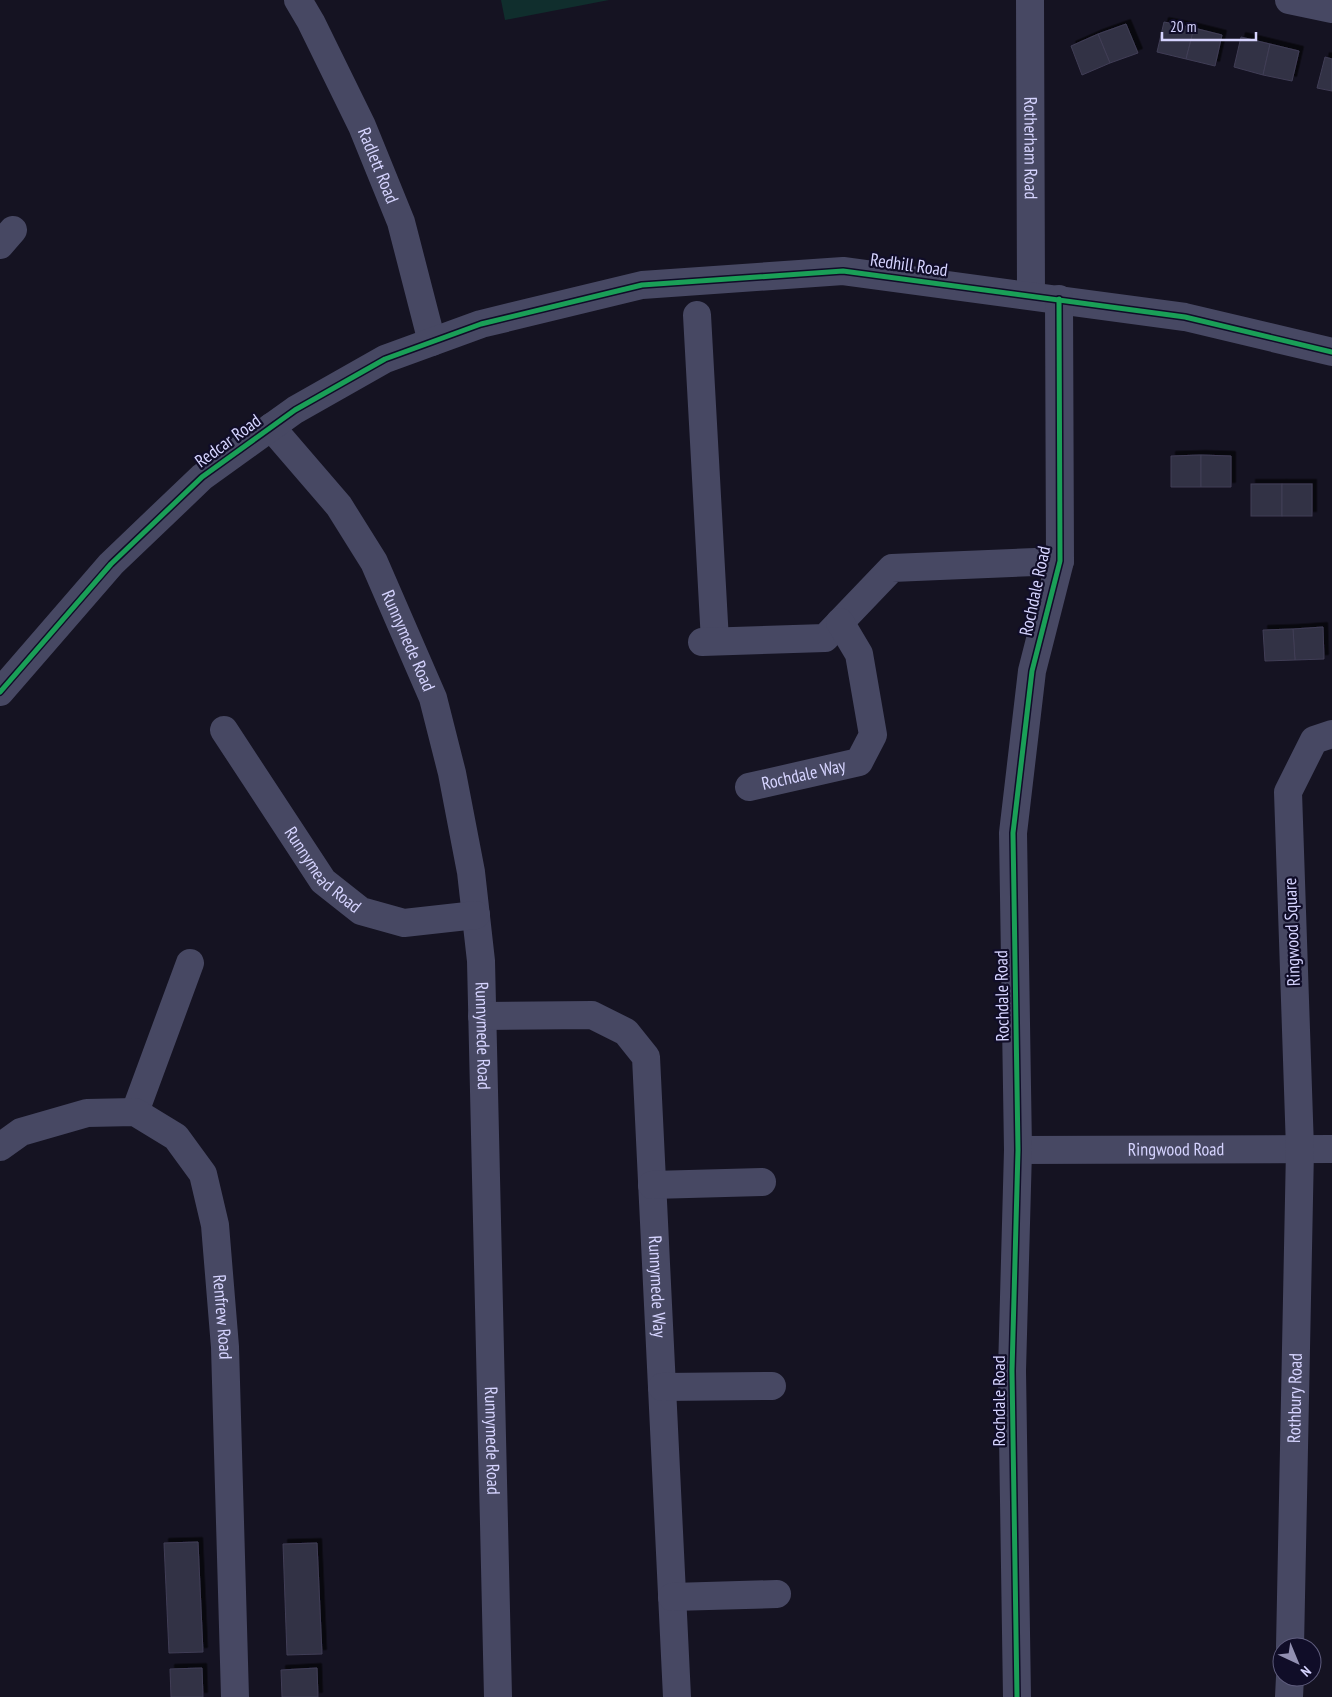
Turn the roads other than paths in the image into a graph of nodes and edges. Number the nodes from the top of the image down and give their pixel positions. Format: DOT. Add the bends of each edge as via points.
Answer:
graph roads {
  1 [pos="298,0"];
  2 [pos="1030,0"];
  3 [pos="1289,0"];
  4 [pos="1332,9"];
  5 [pos="1031,296"];
  6 [pos="1059,299"];
  7 [pos="697,315"];
  8 [pos="481,324"];
  9 [pos="432,342"];
  10 [pos="1332,352"];
  11 [pos="271,427"];
  12 [pos="1060,560"];
  13 [pos="840,622"];
  14 [pos="4,680"];
  15 [pos="224,730"];
  16 [pos="1332,734"];
  17 [pos="749,787"];
  18 [pos="476,915"];
  19 [pos="190,963"];
  20 [pos="482,1016"];
  21 [pos="135,1112"];
  22 [pos="0,1147"];
  23 [pos="1300,1149"];
  24 [pos="1332,1149"];
  25 [pos="1018,1150"];
  26 [pos="762,1182"];
  27 [pos="652,1185"];
  28 [pos="772,1386"];
  29 [pos="662,1387"];
  30 [pos="777,1594"];
  31 [pos="672,1597"];
  32 [pos="1290,1637"];
  33 [pos="235,1697"];
  34 [pos="498,1697"];
  35 [pos="677,1697"];
  36 [pos="1017,1697"];
  1 -- 9 [label="street, Radlett Road" via="362,126 401,222"];
  2 -- 5 [label="street, Rotherham Road"];
  3 -- 4 [label="street"];
  5 -- 6 [label="street, Redhill Road"];
  5 -- 8 [label="street, Redhill Road" via="843,271 642,286"];
  6 -- 10 [label="street, Redhill Road" via="1184,317"];
  6 -- 12 [label="street, Rochdale Road"];
  7 -- 13 [label="street" via="709,642 825,638"];
  8 -- 9 [label="street, Redcar Road"];
  9 -- 11 [label="street, Redcar Road" via="385,359"];
  11 -- 14 [label="street, Redcar Road" via="202,477 125,551"];
  11 -- 18 [label="street, Runnymede Road" via="339,506 374,562 433,698 452,773"];
  12 -- 13 [label="street" via="892,568"];
  12 -- 25 [label="street, Rochdale Road" via="1032,671 1013,832"];
  13 -- 17 [label="street, Rochdale Way" via="859,654 873,734 859,762"];
  15 -- 18 [label="street, Runnymead Road" via="323,881 361,911 404,923"];
  16 -- 23 [label="street, Ringwood Square" via="1314,740 1288,792"];
  18 -- 20 [label="street, Runnymede Road"];
  19 -- 21 [label="street"];
  20 -- 27 [label="street, Runnymede Way" via="592,1015 626,1032 646,1058"];
  20 -- 34 [label="street, Runnymede Road"];
  21 -- 22 [label="street" via="87,1113 21,1132"];
  21 -- 33 [label="street, Renfrew Road" via="176,1137 203,1174 215,1225 225,1347"];
  23 -- 24 [label="street, Ringwood Road"];
  23 -- 25 [label="street, Ringwood Road"];
  23 -- 32 [label="street, Rothbury Road"];
  25 -- 36 [label="street, Rochdale Road" via="1012,1371"];
  26 -- 27 [label="street"];
  27 -- 29 [label="street, Runnymede Way"];
  28 -- 29 [label="street"];
  29 -- 31 [label="street, Runnymede Way"];
  30 -- 31 [label="street"];
  31 -- 35 [label="street, Runnymede Way"];
}
